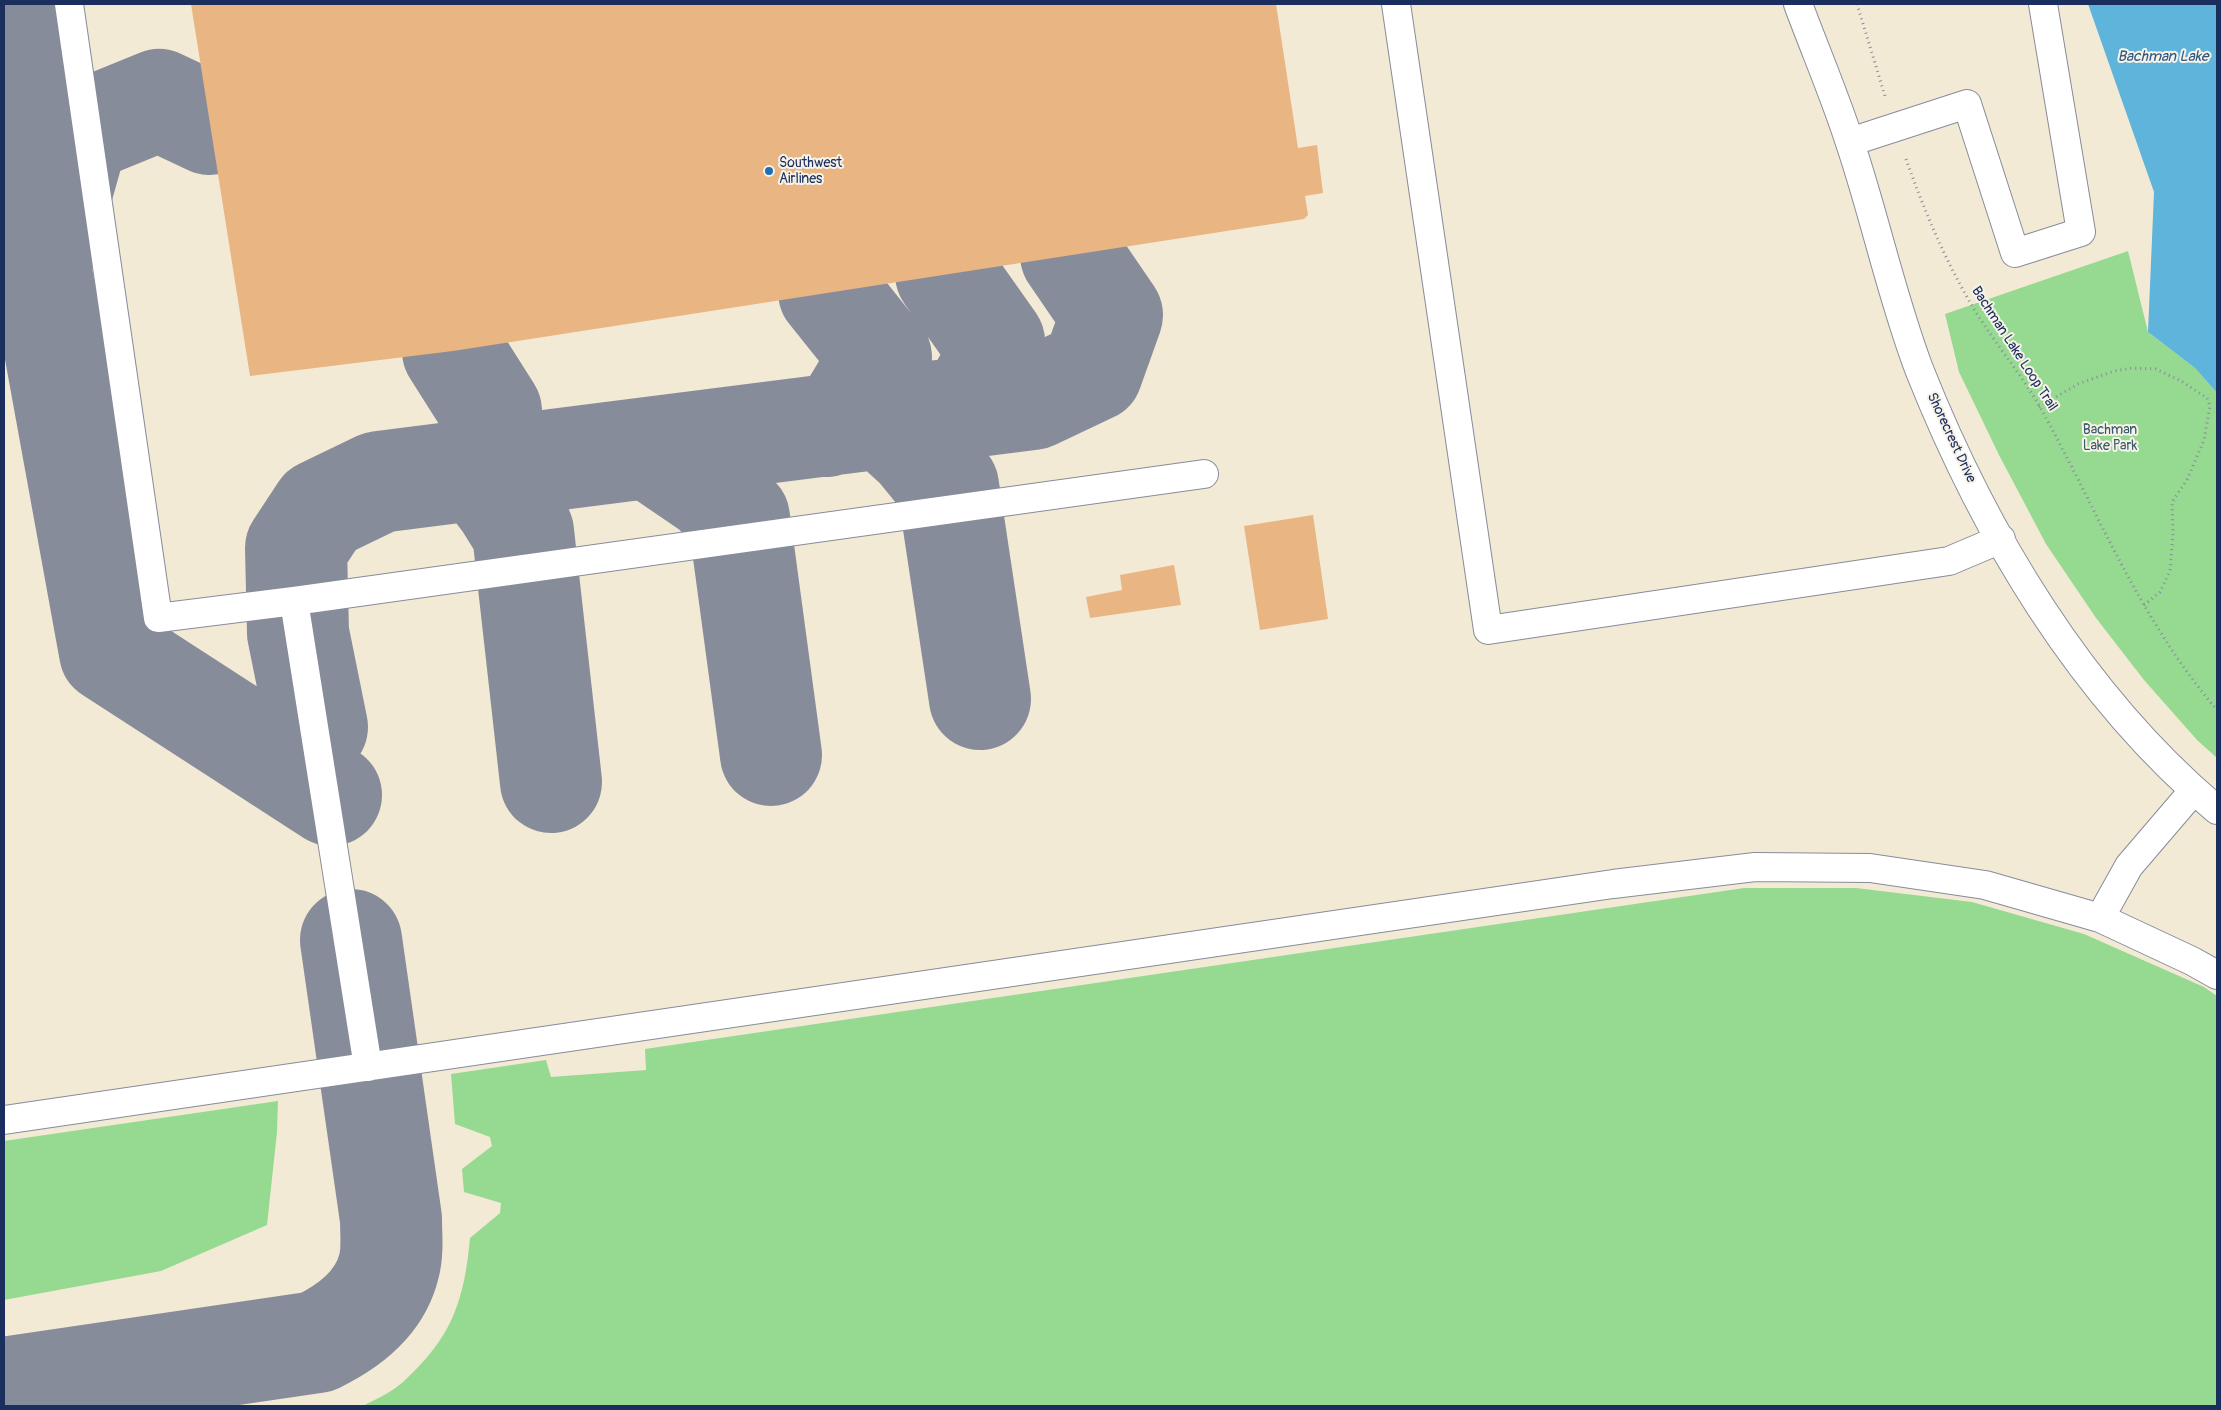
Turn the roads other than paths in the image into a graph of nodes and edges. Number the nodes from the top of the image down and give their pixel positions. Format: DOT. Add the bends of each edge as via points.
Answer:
graph roads {
  1 [pos="69,4"];
  2 [pos="1396,4"];
  3 [pos="1798,4"];
  4 [pos="2044,10"];
  5 [pos="1850,142"];
  6 [pos="1204,474"];
  7 [pos="2001,539"];
  8 [pos="294,601"];
  9 [pos="2194,790"];
  10 [pos="2217,810"];
  11 [pos="2100,918"];
  12 [pos="2217,975"];
  13 [pos="368,1067"];
  14 [pos="4,1120"];
  1 -- 8 [label="street" via="158,618"];
  2 -- 7 [label="street" via="1488,630 1949,561"];
  3 -- 5 [label="street, Shorecrest Drive"];
  4 -- 5 [label="street" via="2081,232 2016,253 1967,104"];
  5 -- 7 [label="street, Shorecrest Drive" via="1919,368 1962,467"];
  6 -- 8 [label="street"];
  7 -- 9 [label="street, Shorecrest Drive" via="2048,618 2100,688"];
  8 -- 13 [label="street"];
  9 -- 10 [label="street, Shorecrest Drive"];
  9 -- 11 [label="street" via="2130,866"];
  11 -- 12 [label="street"];
  11 -- 13 [label="street" via="1985,885 1870,868 1755,867 1603,885"];
  13 -- 14 [label="street"];
}
